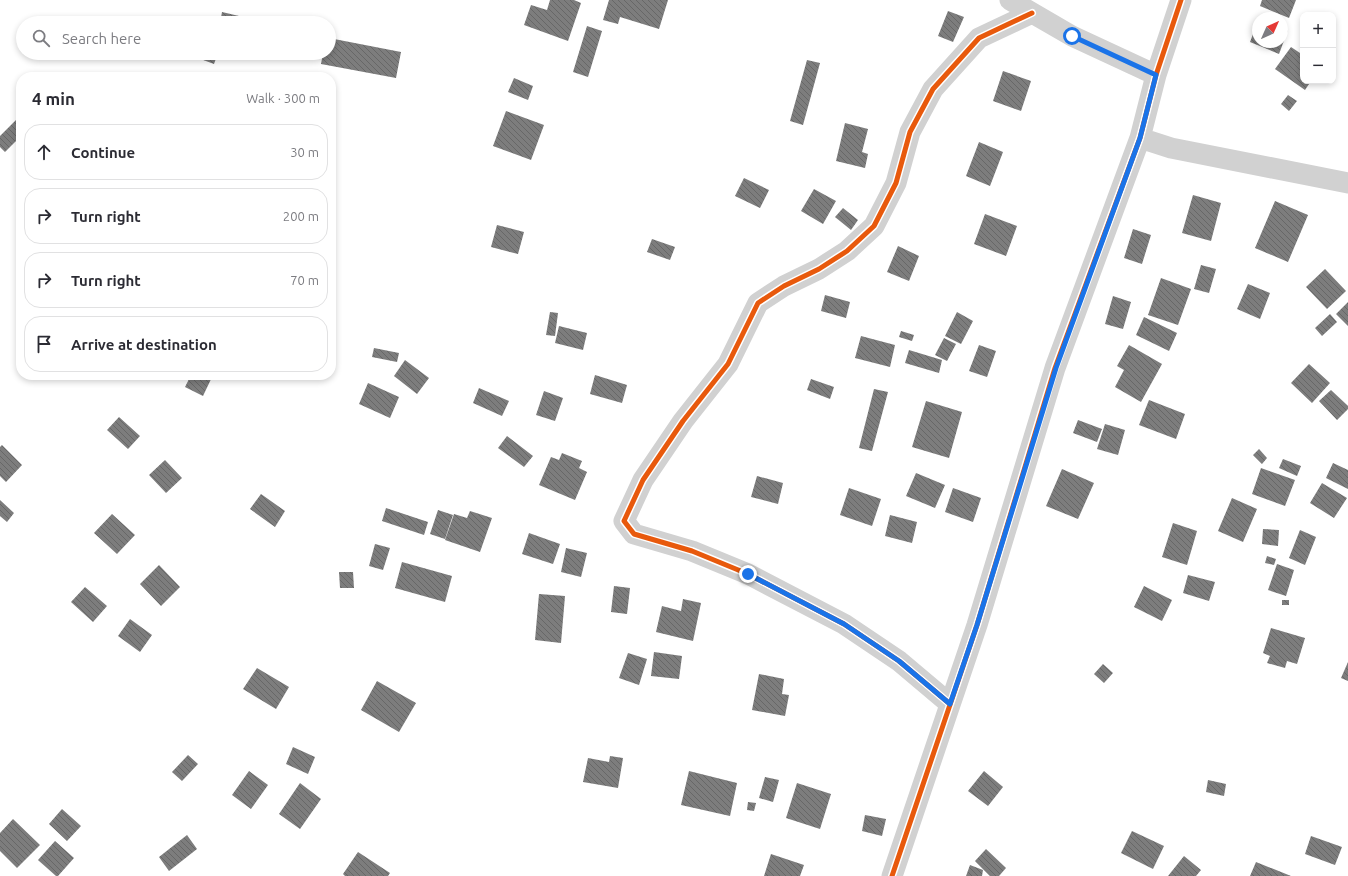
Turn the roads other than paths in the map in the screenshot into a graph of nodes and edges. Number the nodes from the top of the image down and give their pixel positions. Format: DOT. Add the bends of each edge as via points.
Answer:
graph roads {
  1 [pos="1010,0"];
  2 [pos="1181,0"];
  3 [pos="1032,13"];
  4 [pos="1156,75"];
  5 [pos="1140,138"];
  6 [pos="1348,183"];
  7 [pos="950,704"];
  8 [pos="892,876"];
  1 -- 3 [label="street"];
  2 -- 4 [label="street"];
  3 -- 4 [label="street" via="1072,36"];
  3 -- 7 [label="street" via="979,38 933,89 910,132 896,183 874,226 841,255 819,270 784,286 758,303 728,364 683,421 648,474 624,521 634,534 692,551 748,574 844,624 899,661"];
  4 -- 5 [label="street"];
  5 -- 6 [label="street" via="1171,148"];
  5 -- 7 [label="street" via="1056,368"];
  7 -- 8 [label="street"];
}
